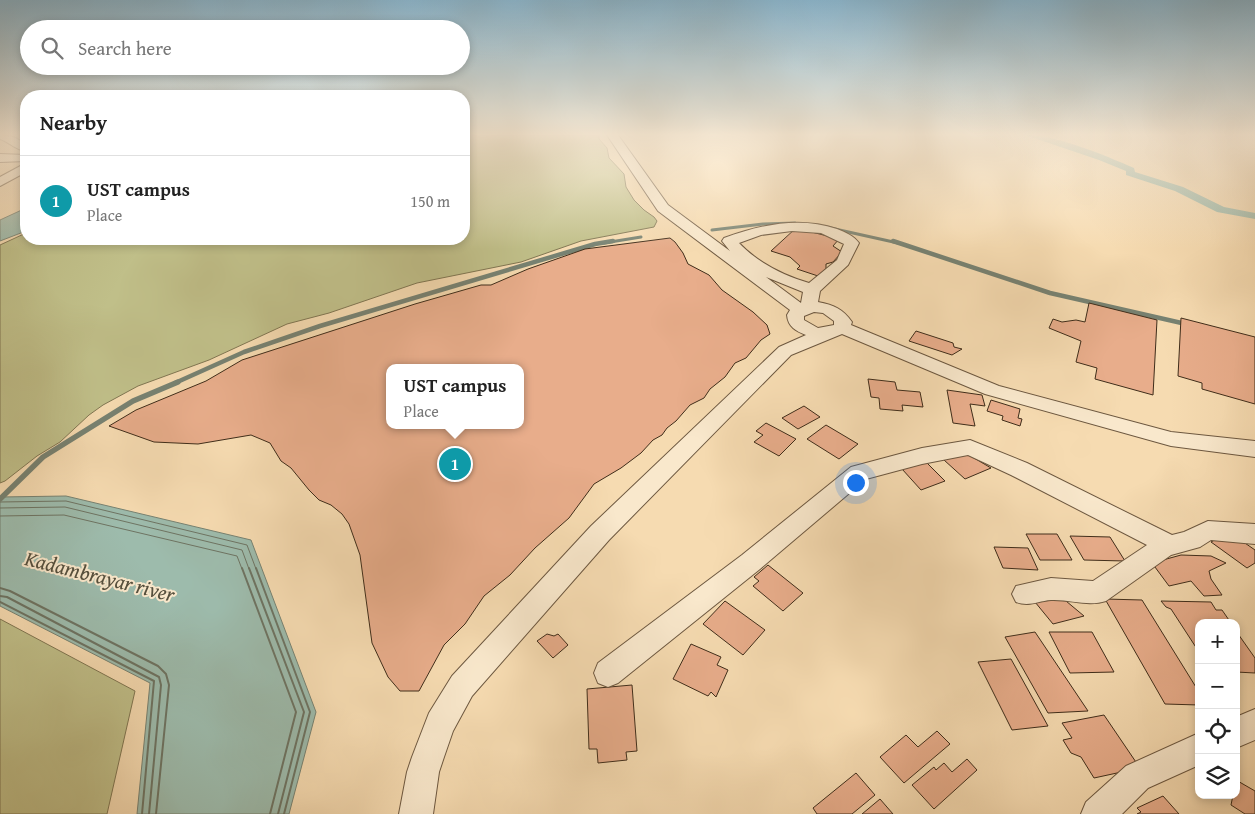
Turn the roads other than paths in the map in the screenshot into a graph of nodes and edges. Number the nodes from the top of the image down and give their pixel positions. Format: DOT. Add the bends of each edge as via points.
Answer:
graph roads {
  1 [pos="11,173"];
  2 [pos="639,173"];
  3 [pos="0,182"];
  4 [pos="729,241"];
  5 [pos="711,244"];
  6 [pos="812,289"];
  7 [pos="802,313"];
  8 [pos="833,331"];
  9 [pos="785,351"];
  10 [pos="1255,449"];
  11 [pos="1255,534"];
  12 [pos="1169,545"];
  13 [pos="1025,594"];
  14 [pos="608,673"];
  15 [pos="1255,724"];
  16 [pos="1240,731"];
  17 [pos="1195,751"];
  18 [pos="416,814"];
  19 [pos="1098,814"];
  1 -- 3 [label="street"];
  2 -- 5 [label="street" via="663,208"];
  4 -- 5 [label="street"];
  4 -- 6 [label="street" via="751,262 781,280"];
  4 -- 6 [label="street" via="749,233 793,226 842,235 852,243 843,262"];
  5 -- 7 [label="street"];
  6 -- 7 [label="street"];
  7 -- 8 [label="street" via="802,328 812,332"];
  7 -- 8 [label="street" via="820,307 840,315 843,322"];
  7 -- 9 [label="street"];
  8 -- 9 [label="street"];
  8 -- 10 [label="street" via="992,390 1171,439"];
  9 -- 18 [label="street" via="600,533 462,686 440,724 431,749 423,772"];
  11 -- 12 [label="street" via="1208,530 1191,540"];
  12 -- 13 [label="street" via="1097,593 1051,589"];
  12 -- 14 [label="street" via="970,447 922,456 859,474"];
  15 -- 16 [label="street"];
  17 -- 19 [label="street" via="1137,777"];
}
